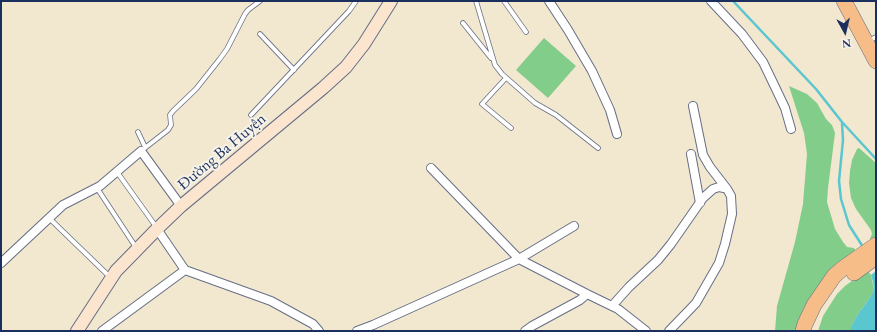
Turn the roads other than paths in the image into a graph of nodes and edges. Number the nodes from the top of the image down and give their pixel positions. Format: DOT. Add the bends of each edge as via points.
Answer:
graph roads {
  1 [pos="260,1"];
  2 [pos="356,1"];
  3 [pos="392,1"];
  4 [pos="476,1"];
  5 [pos="504,1"];
  6 [pos="549,1"];
  7 [pos="711,1"];
  8 [pos="844,1"];
  9 [pos="463,23"];
  10 [pos="526,32"];
  11 [pos="260,34"];
  12 [pos="871,39"];
  13 [pos="493,60"];
  14 [pos="876,61"];
  15 [pos="294,70"];
  16 [pos="506,78"];
  17 [pos="693,106"];
  18 [pos="252,115"];
  19 [pos="511,128"];
  20 [pos="791,129"];
  21 [pos="138,132"];
  22 [pos="617,134"];
  23 [pos="598,148"];
  24 [pos="143,149"];
  25 [pos="691,154"];
  26 [pos="431,168"];
  27 [pos="116,171"];
  28 [pos="97,188"];
  29 [pos="728,190"];
  30 [pos="700,203"];
  31 [pos="181,206"];
  32 [pos="49,218"];
  33 [pos="574,226"];
  34 [pos="157,229"];
  35 [pos="876,245"];
  36 [pos="137,249"];
  37 [pos="876,258"];
  38 [pos="519,259"];
  39 [pos="1,263"];
  40 [pos="184,270"];
  41 [pos="111,278"];
  42 [pos="587,294"];
  43 [pos="612,306"];
  44 [pos="76,331"];
  45 [pos="102,331"];
  46 [pos="318,331"];
  47 [pos="357,331"];
  48 [pos="524,331"];
  49 [pos="646,331"];
  50 [pos="669,331"];
  51 [pos="803,331"];
  52 [pos="812,331"];
  1 -- 24 [label="lane" via="245,14 227,50 196,89 170,115 171,125 168,130"];
  2 -- 15 [label="lane"];
  3 -- 31 [label="street, Đường Ba Huyện" via="346,67"];
  4 -- 13 [label="lane"];
  5 -- 10 [label="lane"];
  6 -- 22 [label="street" via="592,71 610,110"];
  7 -- 20 [label="street" via="742,34 763,62 785,108"];
  8 -- 12 [label="highway"];
  9 -- 13 [label="lane"];
  11 -- 15 [label="lane"];
  12 -- 14 [label="highway"];
  13 -- 16 [label="lane"];
  15 -- 18 [label="lane"];
  16 -- 19 [label="lane" via="482,104"];
  16 -- 23 [label="lane" via="535,103 556,115"];
  17 -- 29 [label="street" via="703,155"];
  21 -- 24 [label="lane"];
  24 -- 27 [label="street"];
  24 -- 31 [label="street"];
  25 -- 30 [label="street"];
  26 -- 38 [label="street"];
  27 -- 28 [label="street"];
  27 -- 34 [label="lane"];
  28 -- 32 [label="street" via="63,205"];
  28 -- 36 [label="lane"];
  29 -- 30 [label="street" via="719,187 714,189"];
  29 -- 50 [label="street" via="732,214 718,263 696,303"];
  30 -- 43 [label="street" via="658,260"];
  31 -- 34 [label="street, Đường Ba Huyện"];
  32 -- 39 [label="street"];
  32 -- 41 [label="lane"];
  33 -- 38 [label="street"];
  34 -- 36 [label="street, Đường Ba Huyện"];
  34 -- 40 [label="street"];
  35 -- 51 [label="highway" via="834,276 814,305"];
  36 -- 41 [label="street, Đường Ba Huyện"];
  37 -- 52 [label="highway" via="838,286 825,303"];
  38 -- 42 [label="street"];
  38 -- 47 [label="street"];
  40 -- 45 [label="street"];
  40 -- 46 [label="street" via="271,301 313,324"];
  41 -- 44 [label="street, Đường Ba Huyện"];
  42 -- 43 [label="street"];
  42 -- 48 [label="street"];
  43 -- 49 [label="street"];
}
